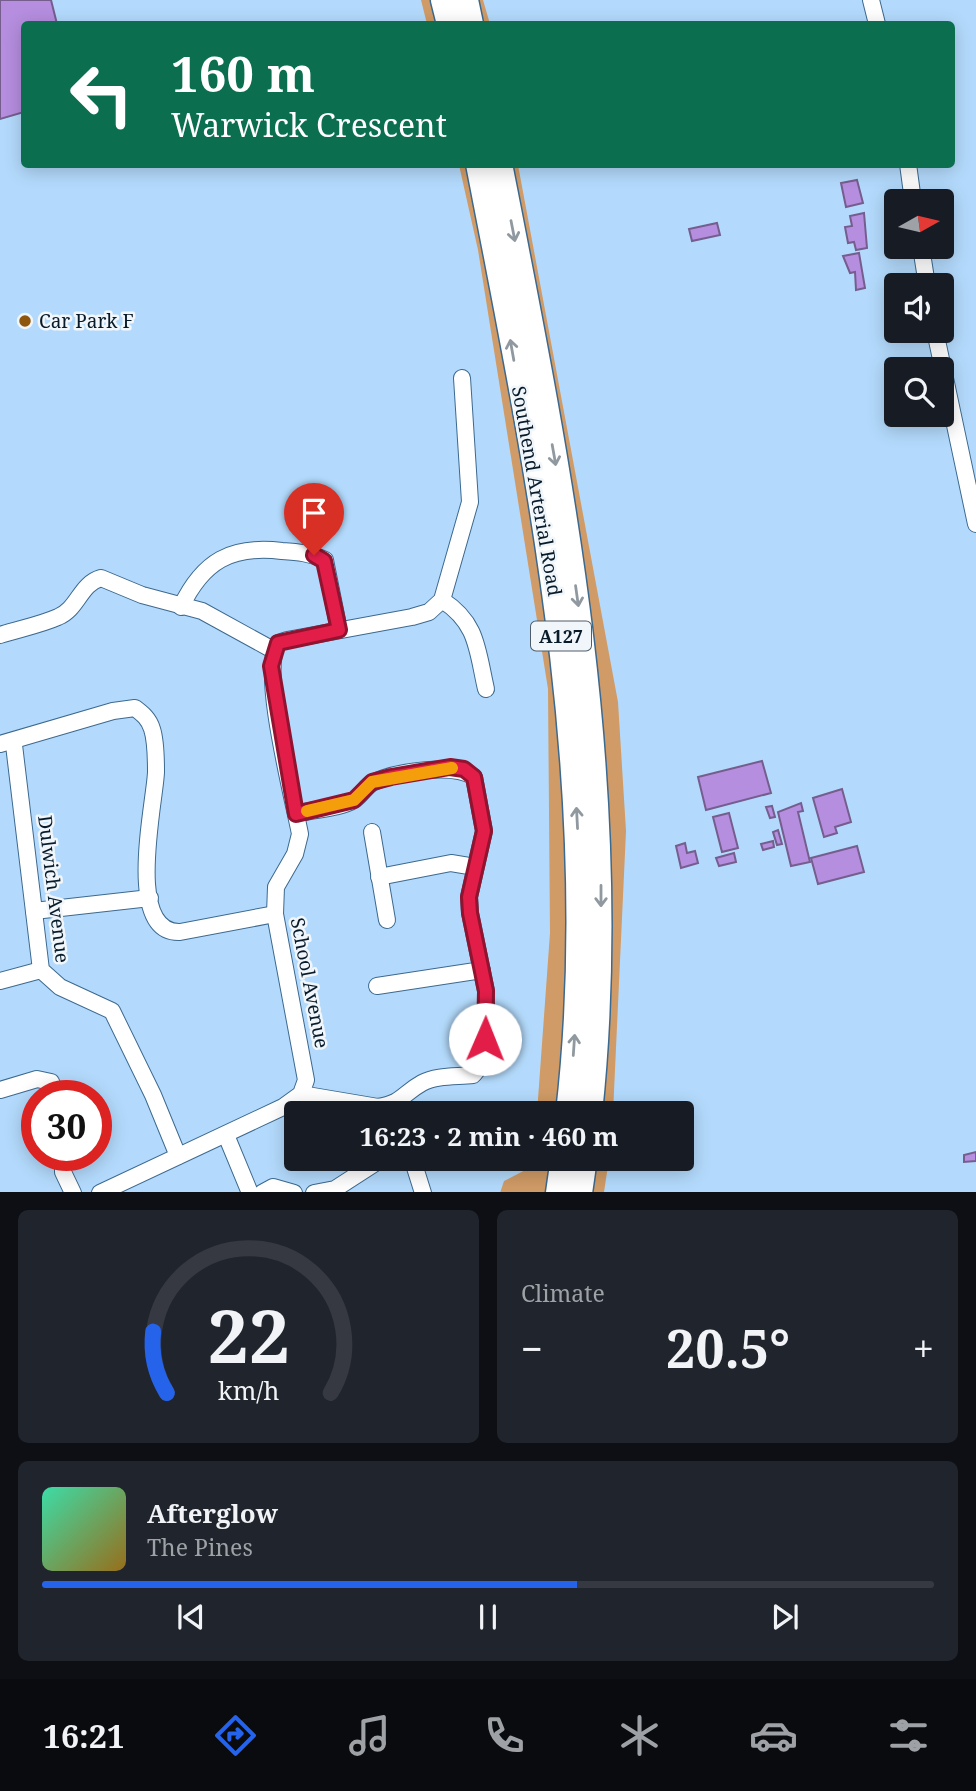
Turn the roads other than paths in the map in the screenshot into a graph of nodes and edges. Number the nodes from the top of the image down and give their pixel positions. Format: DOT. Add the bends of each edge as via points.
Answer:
graph roads {
  1 [pos="443,0"];
  2 [pos="466,0"];
  3 [pos="871,0"];
  4 [pos="448,21"];
  5 [pos="470,21"];
  6 [pos="876,21"];
  7 [pos="479,168"];
  8 [pos="501,168"];
  9 [pos="909,168"];
  10 [pos="911,189"];
  11 [pos="938,343"];
  12 [pos="462,378"];
  13 [pos="976,524"];
  14 [pos="442,600"];
  15 [pos="181,607"];
  16 [pos="339,630"];
  17 [pos="0,635"];
  18 [pos="273,650"];
  19 [pos="486,689"];
  20 [pos="5,743"];
  21 [pos="296,814"];
  22 [pos="372,832"];
  23 [pos="475,867"];
  24 [pos="380,877"];
  25 [pos="150,898"];
  26 [pos="34,911"];
  27 [pos="275,914"];
  28 [pos="387,920"];
  29 [pos="41,970"];
  30 [pos="482,970"];
  31 [pos="0,981"];
  32 [pos="377,986"];
  33 [pos="21,1084"];
  34 [pos="0,1090"];
  35 [pos="301,1094"];
  36 [pos="336,1101"];
  37 [pos="400,1101"];
  38 [pos="569,1101"];
  39 [pos="591,1101"];
  40 [pos="226,1135"];
  41 [pos="178,1156"];
  42 [pos="63,1171"];
  43 [pos="363,1171"];
  44 [pos="416,1171"];
  45 [pos="561,1171"];
  46 [pos="583,1171"];
  47 [pos="73,1192"];
  48 [pos="100,1192"];
  49 [pos="250,1192"];
  50 [pos="262,1192"];
  51 [pos="294,1192"];
  52 [pos="314,1192"];
  53 [pos="423,1192"];
  54 [pos="558,1192"];
  55 [pos="580,1192"];
  1 -- 4 [label="highway"];
  2 -- 5 [label="highway"];
  3 -- 6 [label="street"];
  38 -- 7 [label="highway, Southend Arterial Road / A127, one-way" via="578,997 579,883 563,652"];
  8 -- 39 [label="highway, Southend Arterial Road / A127, one-way" via="586,652 601,882"];
  9 -- 10 [label="street"];
  11 -- 13 [label="street"];
  12 -- 14 [label="street" via="470,502"];
  14 -- 16 [label="street" via="429,612 412,617"];
  14 -- 19 [label="street" via="471,627"];
  15 -- 16 [label="street" via="200,574 236,552 255,548 302,553 324,561"];
  15 -- 17 [label="street" via="102,578 86,585 60,617"];
  15 -- 18 [label="street" via="202,611"];
  16 -- 18 [label="street" via="278,643"];
  18 -- 21 [label="street, School Avenue" via="271,682"];
  20 -- 25 [label="street" via="113,711 135,708 147,718 153,730 156,774 145,859"];
  20 -- 26 [label="street, Dulwich Avenue" via="14,745"];
  21 -- 23 [label="street" via="354,800 372,782 450,767 464,769 474,777 483,819"];
  21 -- 27 [label="street, School Avenue" via="300,834 295,854 276,887"];
  22 -- 24 [label="street"];
  23 -- 24 [label="street" via="451,863"];
  23 -- 30 [label="street" via="470,913"];
  24 -- 28 [label="street"];
  25 -- 26 [label="street"];
  25 -- 27 [label="street" via="160,925 173,932"];
  26 -- 29 [label="street, Dulwich Avenue"];
  27 -- 35 [label="street, School Avenue" via="305,1062"];
  29 -- 31 [label="street"];
  29 -- 41 [label="street, Dulwich Avenue" via="60,987 112,1011"];
  30 -- 32 [label="street"];
  30 -- 37 [label="street" via="486,1024 484,1062 478,1072 431,1079"];
  33 -- 34 [label="street"];
  35 -- 36 [label="street"];
  35 -- 40 [label="street"];
  40 -- 41 [label="street"];
  40 -- 49 [label="street"];
  41 -- 48 [label="street"];
  42 -- 47 [label="street"];
  43 -- 52 [label="street" via="335,1189"];
  44 -- 53 [label="street"];
  45 -- 54 [label="highway"];
  46 -- 55 [label="highway"];
  50 -- 51 [label="street" via="273,1186"];
}
